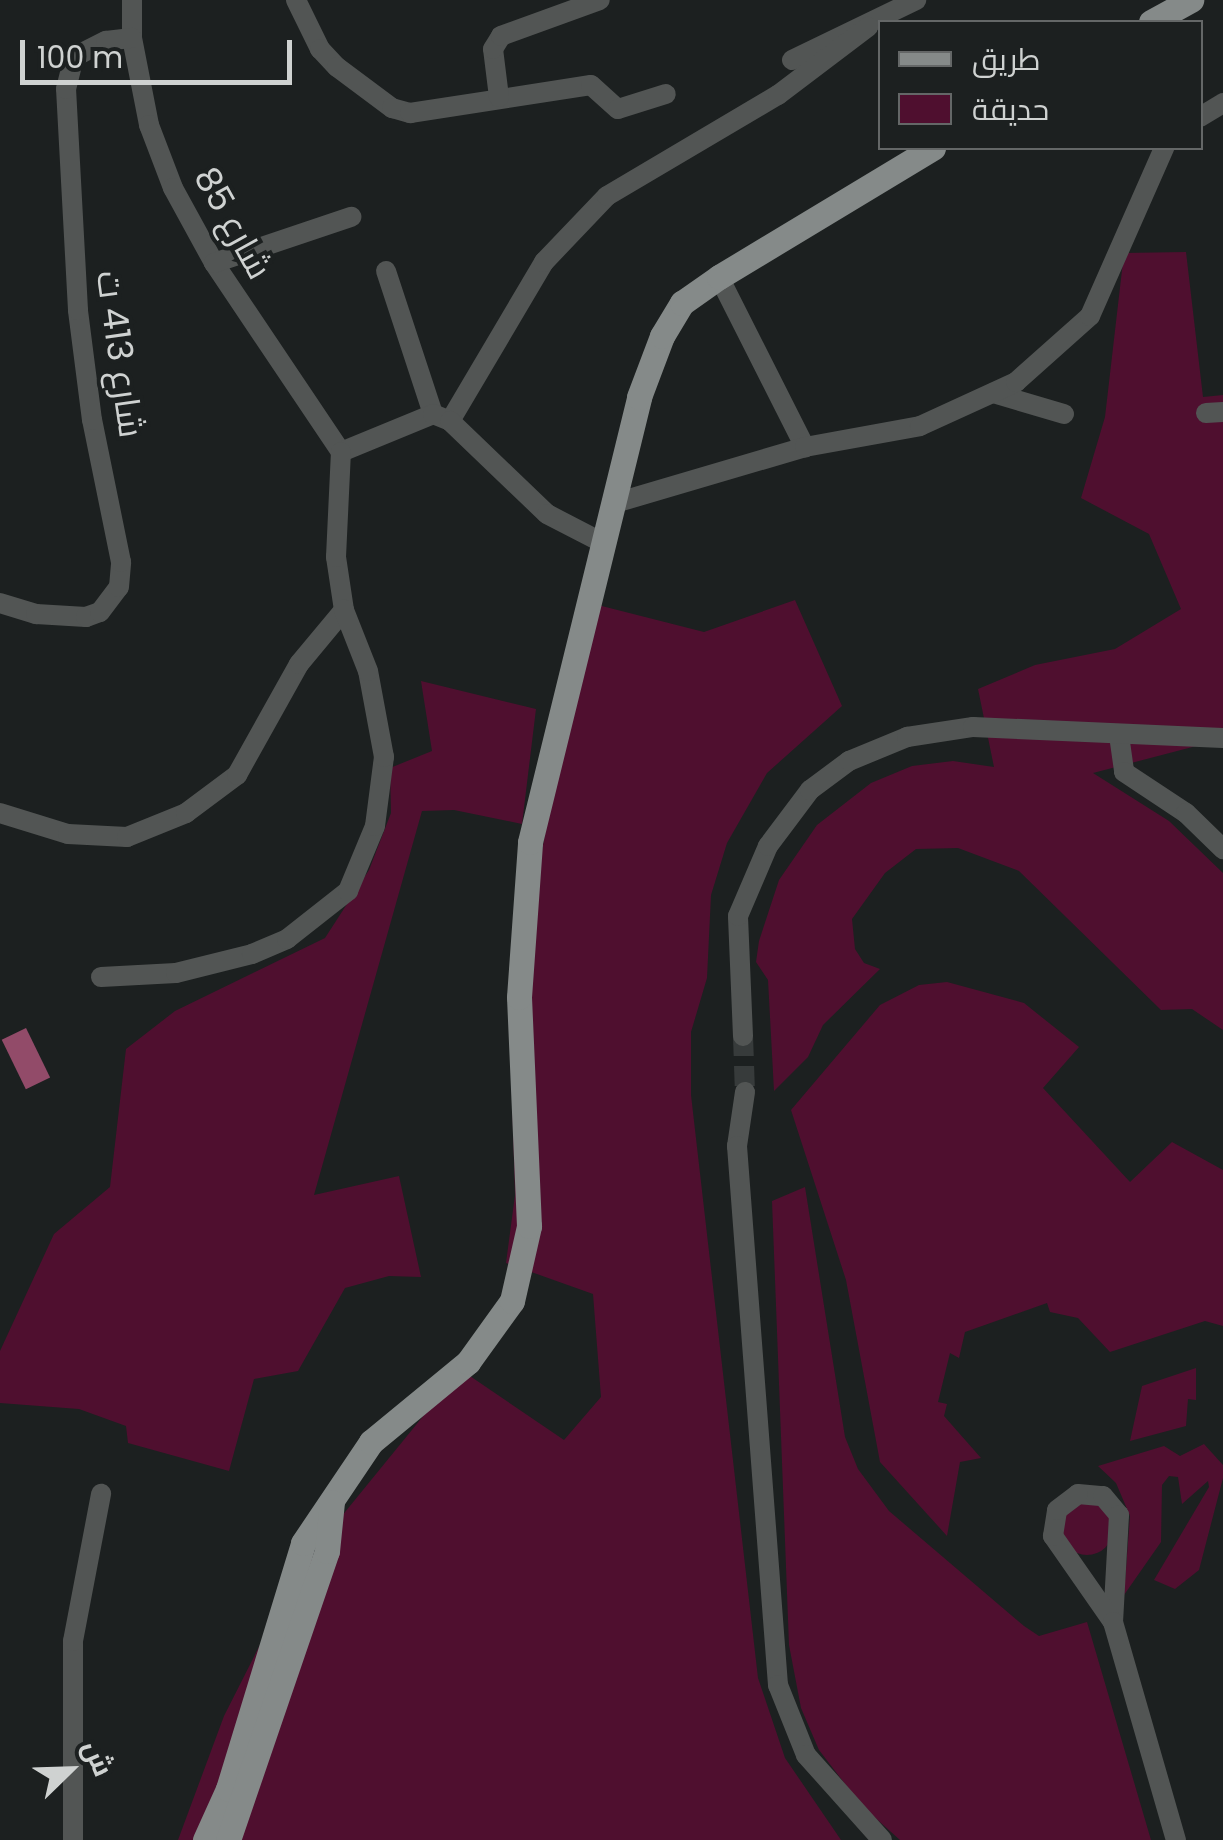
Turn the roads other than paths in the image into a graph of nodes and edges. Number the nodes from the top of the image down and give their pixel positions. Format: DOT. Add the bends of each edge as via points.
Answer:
graph roads {
  1 [pos="132,0"];
  2 [pos="296,0"];
  3 [pos="600,0"];
  4 [pos="916,0"];
  5 [pos="1191,0"];
  6 [pos="880,20"];
  7 [pos="1156,20"];
  8 [pos="878,21"];
  9 [pos="868,27"];
  10 [pos="132,38"];
  11 [pos="792,60"];
  12 [pos="666,94"];
  13 [pos="500,97"];
  14 [pos="930,150"];
  15 [pos="1163,150"];
  16 [pos="351,217"];
  17 [pos="214,263"];
  18 [pos="386,272"];
  19 [pos="719,277"];
  20 [pos="993,393"];
  21 [pos="1064,414"];
  22 [pos="441,417"];
  23 [pos="805,447"];
  24 [pos="340,452"];
  25 [pos="615,503"];
  26 [pos="605,544"];
  27 [pos="0,603"];
  28 [pos="344,610"];
  29 [pos="1119,735"];
  30 [pos="1223,738"];
  31 [pos="0,812"];
  32 [pos="1223,849"];
  33 [pos="101,977"];
  34 [pos="743,1036"];
  35 [pos="744,1092"];
  36 [pos="101,1494"];
  37 [pos="332,1494"];
  38 [pos="1113,1622"];
  39 [pos="73,1840"];
  40 [pos="205,1840"];
  41 [pos="228,1840"];
  42 [pos="882,1840"];
  43 [pos="1176,1840"];
  1 -- 10 [label="street, شارع 85"];
  2 -- 13 [label="street" via="320,49 392,108 431,115"];
  3 -- 13 [label="street" via="501,36 493,49"];
  4 -- 6 [label="street"];
  5 -- 7 [label="main road"];
  8 -- 9 [label="street"];
  9 -- 11 [label="street"];
  9 -- 22 [label="street" via="778,94 607,196 544,262"];
  10 -- 17 [label="street, شارع 85" via="149,125"];
  10 -- 27 [label="street, شارع 413 ت" via="106,41 74,57 66,90 78,310 121,562 119,586 100,612 86,617 36,614"];
  12 -- 13 [label="street" via="618,109 590,85 524,99"];
  14 -- 19 [label="main road"];
  15 -- 20 [label="street" via="1090,316 1016,382"];
  16 -- 17 [label="street"];
  17 -- 24 [label="street, شارع 85"];
  18 -- 22 [label="street"];
  19 -- 23 [label="street"];
  19 -- 25 [label="main road" via="682,302 662,336 639,396"];
  20 -- 21 [label="street"];
  20 -- 23 [label="street" via="920,426"];
  22 -- 24 [label="street"];
  22 -- 26 [label="street" via="547,514"];
  23 -- 25 [label="street"];
  24 -- 28 [label="street" via="336,557"];
  25 -- 26 [label="main road"];
  26 -- 37 [label="main road" via="550,753 520,910 529,1226 512,1301 485,1344 371,1442"];
  28 -- 31 [label="street" via="300,664 252,756 186,812 156,828 99,840"];
  28 -- 33 [label="street" via="368,670 384,757 375,826 348,891 298,931 252,954 176,973"];
  29 -- 30 [label="street"];
  29 -- 32 [label="street" via="1124,772 1186,813"];
  29 -- 34 [label="street" via="973,727 907,737 849,761 810,790 768,846 738,916"];
  35 -- 42 [label="street" via="737,1146 778,1686 806,1756"];
  36 -- 39 [label="street" via="73,1641"];
  37 -- 40 [label="main road" via="302,1543 228,1789"];
  37 -- 41 [label="main road" via="327,1551"];
  38 -- 38 [label="street" via="1119,1516 1103,1496 1078,1494 1057,1510 1053,1536"];
  38 -- 43 [label="street"];
}
